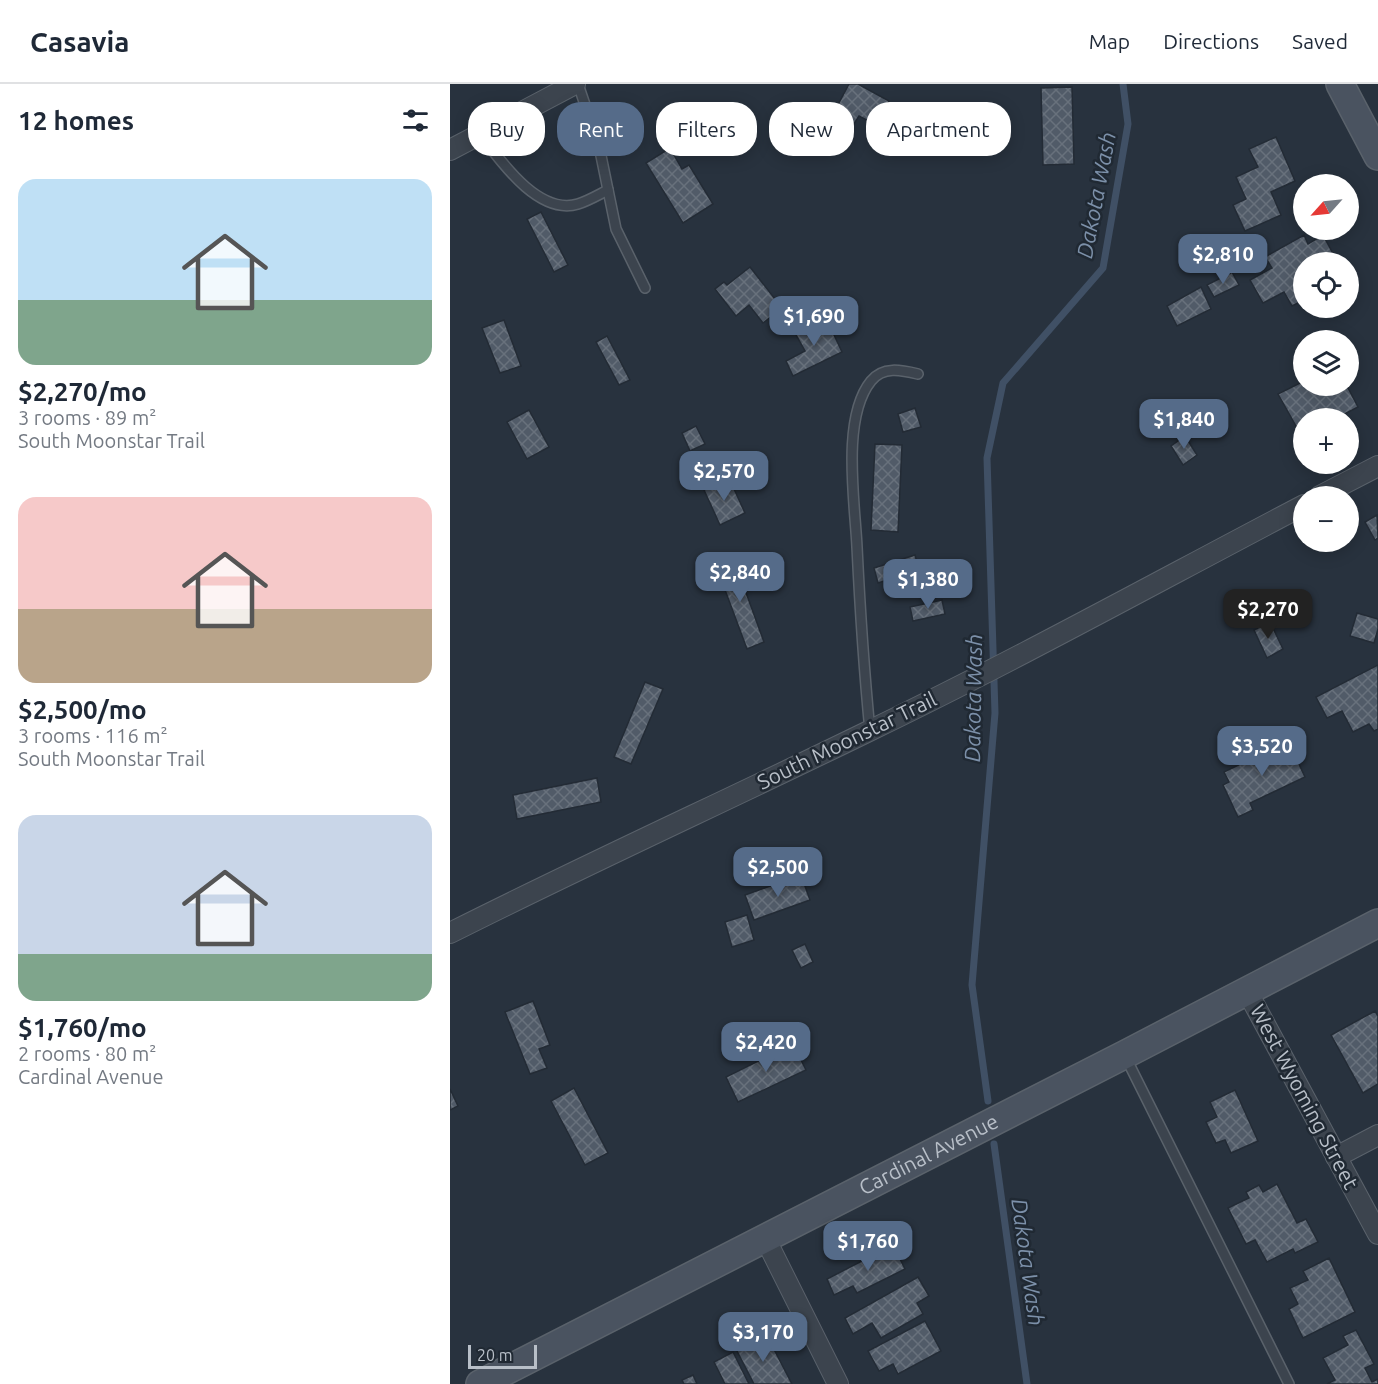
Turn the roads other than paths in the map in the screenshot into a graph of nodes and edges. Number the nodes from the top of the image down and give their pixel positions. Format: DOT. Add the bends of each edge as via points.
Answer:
graph roads {
  1 [pos="576,84"];
  2 [pos="1340,84"];
  3 [pos="541,102"];
  4 [pos="468,140"];
  5 [pos="450,150"];
  6 [pos="497,156"];
  7 [pos="1378,156"];
  8 [pos="608,190"];
  9 [pos="645,288"];
  10 [pos="918,374"];
  11 [pos="1378,466"];
  12 [pos="1339,486"];
  13 [pos="1293,511"];
  14 [pos="870,731"];
  15 [pos="1378,923"];
  16 [pos="450,933"];
  17 [pos="1248,992"];
  18 [pos="1124,1055"];
  19 [pos="1378,1135"];
  20 [pos="1336,1157"];
  21 [pos="1378,1234"];
  22 [pos="765,1238"];
  23 [pos="480,1384"];
  24 [pos="838,1384"];
  25 [pos="1289,1384"];
  1 -- 3 [label="street"];
  1 -- 8 [label="lane" via="599,146"];
  2 -- 7 [label="main road"];
  4 -- 5 [label="street"];
  6 -- 8 [label="lane" via="532,193 558,205 577,205"];
  8 -- 9 [label="lane" via="616,229"];
  10 -- 14 [label="lane" via="890,370 881,373 872,380 858,407 853,484"];
  11 -- 12 [label="street"];
  13 -- 14 [label="street, South Moonstar Trail"];
  14 -- 16 [label="street, South Moonstar Trail"];
  15 -- 17 [label="main road, Cardinal Avenue"];
  17 -- 18 [label="main road, Cardinal Avenue"];
  17 -- 20 [label="street, West Wyoming Street"];
  18 -- 22 [label="main road, Cardinal Avenue"];
  18 -- 25 [label="lane"];
  19 -- 20 [label="street"];
  20 -- 21 [label="street, West Wyoming Street"];
  22 -- 23 [label="main road, Cardinal Avenue"];
  22 -- 24 [label="street"];
}
